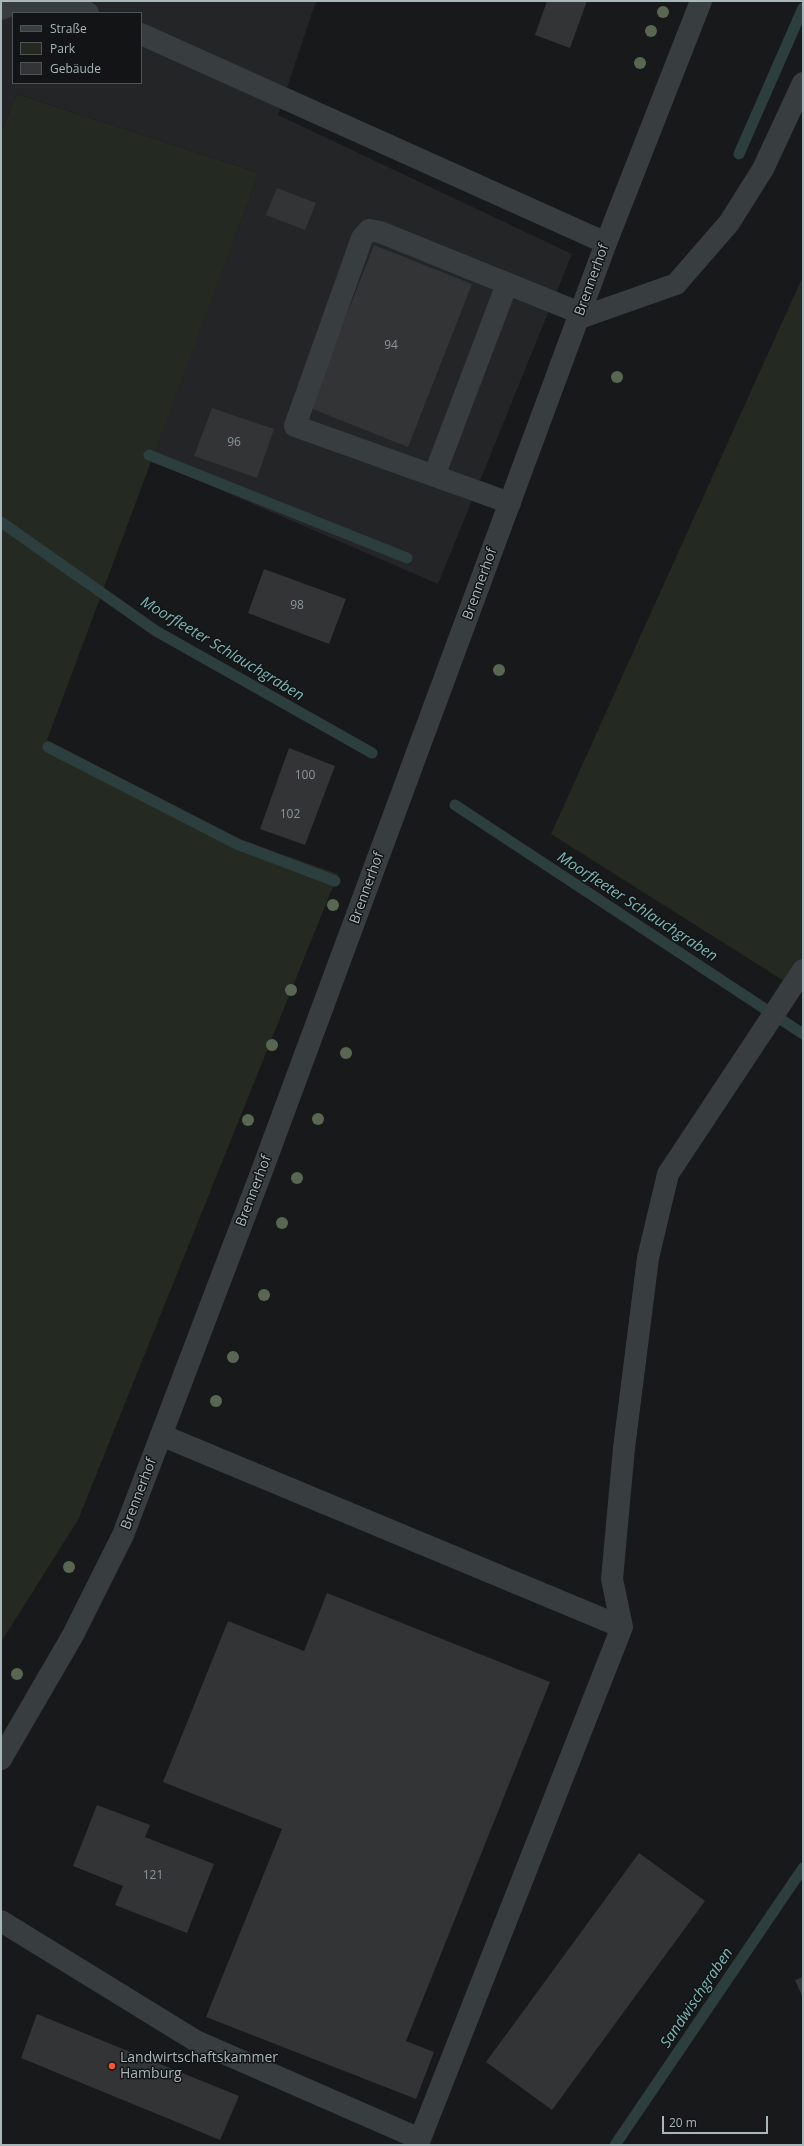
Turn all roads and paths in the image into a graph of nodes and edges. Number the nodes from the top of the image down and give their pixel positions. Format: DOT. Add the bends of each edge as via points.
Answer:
graph roads {
  1 [pos="701,1"];
  2 [pos="1,9"];
  3 [pos="86,12"];
  4 [pos="142,34"];
  5 [pos="803,84"];
  6 [pos="606,243"];
  7 [pos="507,284"];
  8 [pos="579,316"];
  9 [pos="434,476"];
  10 [pos="510,503"];
  11 [pos="803,970"];
  12 [pos="162,1435"];
  13 [pos="622,1627"];
  14 [pos="1,1759"];
  15 [pos="1,1921"];
  1 -- 6 [label="street, Brennerhof"];
  2 -- 3 [label="street" via="20,2 66,4"];
  4 -- 6 [label="street"];
  5 -- 8 [label="street" via="763,169 729,223 676,284"];
  6 -- 8 [label="street, Brennerhof"];
  7 -- 8 [label="street"];
  7 -- 9 [label="street"];
  7 -- 9 [label="street" via="380,232 369,230 362,238 295,426"];
  8 -- 10 [label="street, Brennerhof"];
  9 -- 10 [label="street"];
  10 -- 12 [label="street, Brennerhof"];
  11 -- 13 [label="street" via="668,1174 648,1258 624,1448 612,1579"];
  12 -- 13 [label="street"];
  12 -- 14 [label="street, Brennerhof" via="123,1535 73,1635"];
  13 -- 15 [label="street" via="420,2139 196,2041"];
}
